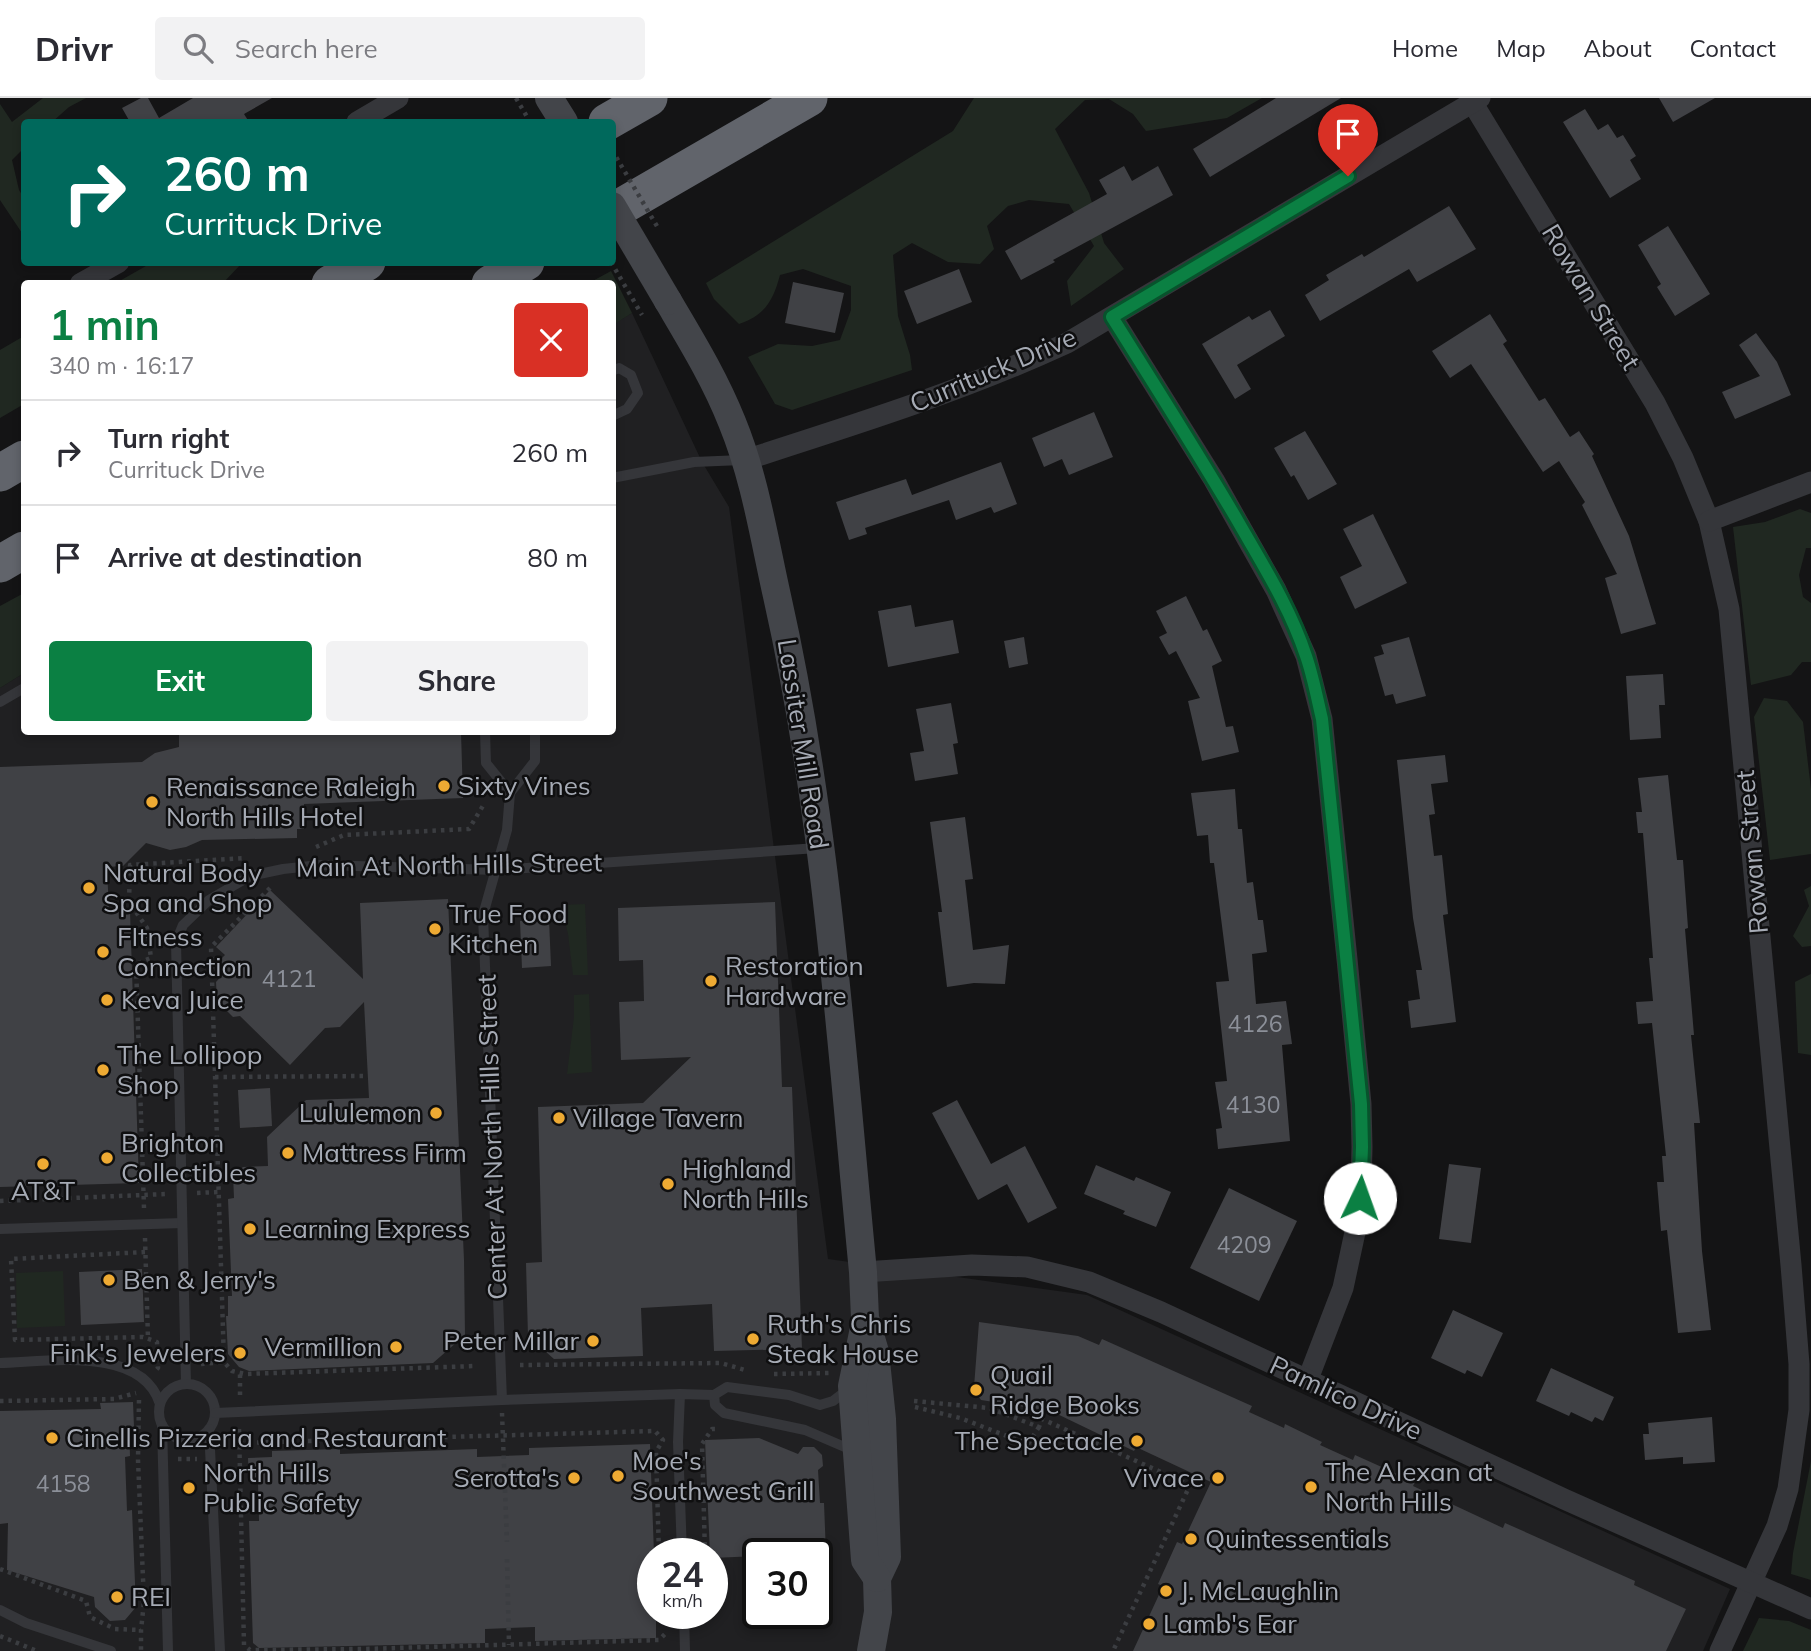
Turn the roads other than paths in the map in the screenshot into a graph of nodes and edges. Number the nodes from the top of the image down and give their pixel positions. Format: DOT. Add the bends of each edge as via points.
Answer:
graph roads {
  1 [pos="398,98"];
  2 [pos="550,98"];
  3 [pos="649,98"];
  4 [pos="809,98"];
  5 [pos="1476,100"];
  6 [pos="362,119"];
  7 [pos="562,119"];
  8 [pos="612,119"];
  9 [pos="616,210"];
  10 [pos="616,213"];
  11 [pos="112,266"];
  12 [pos="360,266"];
  13 [pos="519,266"];
  14 [pos="87,280"];
  15 [pos="337,280"];
  16 [pos="497,280"];
  17 [pos="1112,317"];
  18 [pos="616,369"];
  19 [pos="616,413"];
  20 [pos="745,460"];
  21 [pos="21,461"];
  22 [pos="0,472"];
  23 [pos="616,477"];
  24 [pos="1811,482"];
  25 [pos="1709,521"];
  26 [pos="21,552"];
  27 [pos="0,564"];
  28 [pos="21,690"];
  29 [pos="0,702"];
  30 [pos="485,735"];
  31 [pos="535,735"];
  32 [pos="510,793"];
  33 [pos="821,848"];
  34 [pos="497,870"];
  35 [pos="182,1223"];
  36 [pos="0,1229"];
  37 [pos="863,1272"];
  38 [pos="866,1318"];
  39 [pos="0,1363"];
  40 [pos="1308,1379"];
  41 [pos="841,1380"];
  42 [pos="186,1384"];
  43 [pos="680,1394"];
  44 [pos="714,1395"];
  45 [pos="502,1400"];
  46 [pos="160,1404"];
  47 [pos="215,1413"];
  48 [pos="162,1425"];
  49 [pos="209,1429"];
  50 [pos="857,1453"];
  51 [pos="681,1538"];
  52 [pos="877,1578"];
  53 [pos="1751,1582"];
  54 [pos="1811,1609"];
  55 [pos="0,1610"];
  56 [pos="684,1629"];
  57 [pos="111,1651"];
  58 [pos="168,1651"];
  59 [pos="220,1651"];
  60 [pos="685,1651"];
  61 [pos="872,1651"];
  62 [pos="1720,1651"];
  1 -- 6 [label="street"];
  2 -- 7 [label="main road"];
  3 -- 8 [label="highway"];
  4 -- 9 [label="highway"];
  5 -- 17 [label="street, Currituck Drive"];
  5 -- 25 [label="street, Rowan Street" via="1655,403"];
  10 -- 20 [label="main road, Lassiter Mill Road, bridge" via="717,386"];
  11 -- 14 [label="street"];
  12 -- 15 [label="highway"];
  13 -- 16 [label="highway"];
  17 -- 20 [label="street, Currituck Drive" via="1010,369"];
  17 -- 40 [label="street" via="1276,590 1306,656 1322,719 1362,1147 1357,1223 1343,1288"];
  18 -- 19 [label="lane" via="631,375 638,393 627,409"];
  20 -- 23 [label="lane" via="694,462"];
  20 -- 33 [label="main road, Lassiter Mill Road" via="801,715"];
  21 -- 22 [label="highway"];
  24 -- 25 [label="street"];
  25 -- 53 [label="street, Rowan Street" via="1729,609 1799,1364 1799,1410 1788,1489"];
  26 -- 27 [label="highway"];
  28 -- 29 [label="lane"];
  30 -- 32 [label="lane" via="486,763"];
  31 -- 32 [label="lane" via="535,761"];
  32 -- 34 [label="lane, Center At North Hills Street" via="508,830"];
  33 -- 34 [label="lane, Main At North Hills Street"];
  33 -- 37 [label="main road, Lassiter Mill Road"];
  34 -- 35 [label="lane, Main At North Hills Street" via="320,865 283,869 250,876 209,900 183,925 176,942"];
  34 -- 45 [label="lane, Center At North Hills Street" via="483,915"];
  35 -- 36 [label="lane"];
  35 -- 42 [label="lane, Main At North Hills Street"];
  37 -- 38 [label="main road, Lassiter Mill Road"];
  37 -- 40 [label="street, Pamlico Drive" via="972,1265 1027,1267 1089,1282"];
  38 -- 41 [label="main road, Lassiter Mill Road"];
  38 -- 52 [label="main road, Lassiter Mill Road" via="875,1352 883,1434 887,1557"];
  39 -- 46 [label="lane" via="104,1361 139,1375"];
  40 -- 53 [label="street, Pamlico Drive"];
  41 -- 44 [label="lane" via="833,1402 820,1405 743,1388 727,1387"];
  41 -- 50 [label="main road, Lassiter Mill Road"];
  42 -- 46 [label="lane" via="170,1390"];
  42 -- 47 [label="lane" via="204,1389"];
  43 -- 44 [label="lane"];
  43 -- 45 [label="lane"];
  43 -- 51 [label="lane"];
  44 -- 50 [label="lane" via="715,1405 724,1413 805,1430"];
  45 -- 47 [label="lane"];
  46 -- 48 [label="lane"];
  47 -- 49 [label="lane"];
  48 -- 49 [label="lane" via="184,1440 202,1436"];
  48 -- 58 [label="lane"];
  49 -- 59 [label="lane"];
  50 -- 52 [label="main road, Lassiter Mill Road" via="865,1560"];
  52 -- 61 [label="main road, Lassiter Mill Road"];
  53 -- 54 [label="street, Pamlico Drive"];
  53 -- 62 [label="street, Rowan Street"];
  55 -- 57 [label="lane"];
  56 -- 60 [label="lane"];
}
